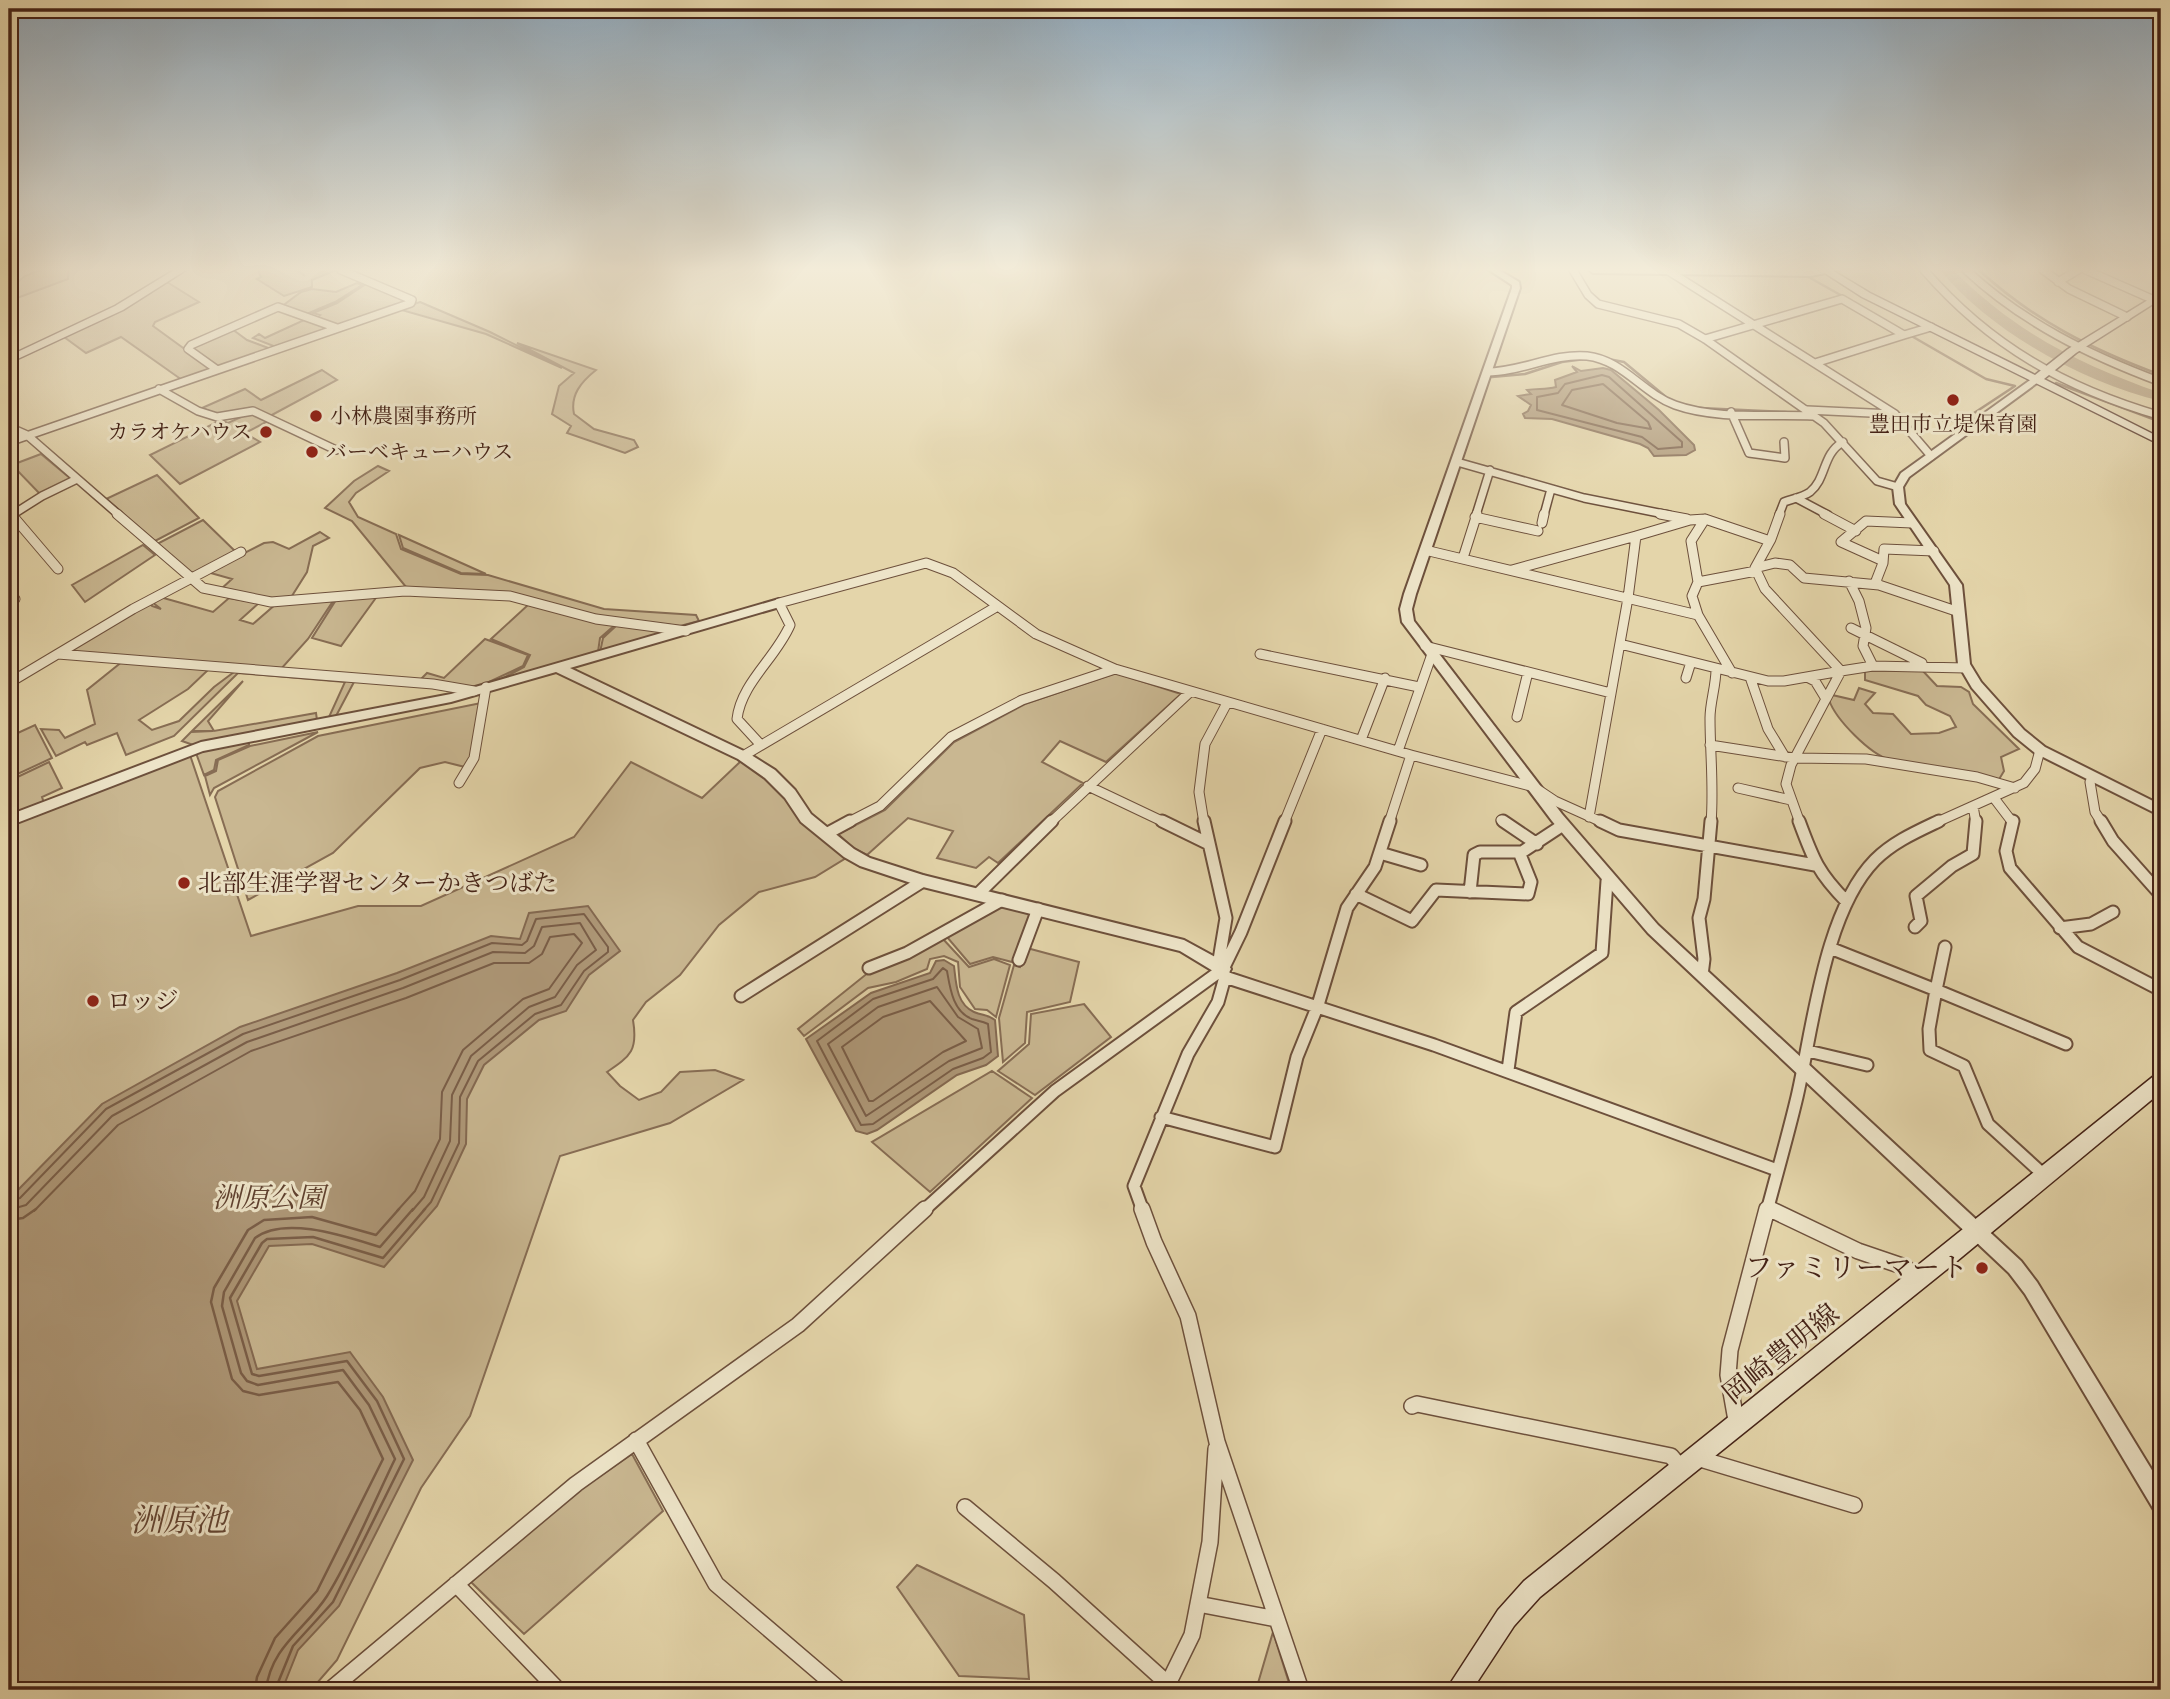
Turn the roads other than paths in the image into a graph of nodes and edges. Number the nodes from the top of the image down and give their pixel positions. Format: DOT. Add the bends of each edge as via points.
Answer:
graph roads {
  1 [pos="32,349"];
  2 [pos="188,349"];
  3 [pos="274,349"];
  4 [pos="1495,349"];
  5 [pos="1718,349"];
  6 [pos="1794,349"];
  7 [pos="1859,349"];
  8 [pos="1975,349"];
  9 [pos="2011,349"];
  10 [pos="2076,349"];
  11 [pos="9,360"];
  12 [pos="1815,363"];
  13 [pos="216,369"];
  14 [pos="2047,369"];
  15 [pos="1487,372"];
  16 [pos="2036,380"];
  17 [pos="2161,382"];
  18 [pos="159,390"];
  19 [pos="1807,410"];
  20 [pos="1731,412"];
  21 [pos="1816,416"];
  22 [pos="2161,416"];
  23 [pos="1898,417"];
  24 [pos="9,427"];
  25 [pos="27,435"];
  26 [pos="9,442"];
  27 [pos="1784,442"];
  28 [pos="1843,442"];
  29 [pos="2161,442"];
  30 [pos="336,450"];
  31 [pos="1931,456"];
  32 [pos="1457,462"];
  33 [pos="1490,470"];
  34 [pos="77,480"];
  35 [pos="1898,487"];
  36 [pos="1551,489"];
  37 [pos="1796,498"];
  38 [pos="1475,517"];
  39 [pos="1705,519"];
  40 [pos="1690,520"];
  41 [pos="1912,523"];
  42 [pos="1856,531"];
  43 [pos="1636,536"];
  44 [pos="1770,541"];
  45 [pos="1425,550"];
  46 [pos="1934,551"];
  47 [pos="241,552"];
  48 [pos="1463,558"];
  49 [pos="1883,561"];
  50 [pos="58,569"];
  51 [pos="1756,569"];
  52 [pos="1512,570"];
  53 [pos="191,579"];
  54 [pos="1849,581"];
  55 [pos="1698,582"];
  56 [pos="1879,585"];
  57 [pos="1628,598"];
  58 [pos="779,603"];
  59 [pos="996,607"];
  60 [pos="1959,612"];
  61 [pos="1698,615"];
  62 [pos="1851,628"];
  63 [pos="686,631"];
  64 [pos="1866,634"];
  65 [pos="1620,644"];
  66 [pos="1428,650"];
  67 [pos="58,654"];
  68 [pos="1260,654"];
  69 [pos="1691,662"];
  70 [pos="1924,665"];
  71 [pos="1872,666"];
  72 [pos="559,668"];
  73 [pos="1966,668"];
  74 [pos="1115,669"];
  75 [pos="1716,669"];
  76 [pos="1841,671"];
  77 [pos="1528,672"];
  78 [pos="1732,673"];
  79 [pos="1750,677"];
  80 [pos="1807,677"];
  81 [pos="1385,678"];
  82 [pos="1686,678"];
  83 [pos="9,683"];
  84 [pos="1419,687"];
  85 [pos="480,689"];
  86 [pos="1190,692"];
  87 [pos="1611,693"];
  88 [pos="1826,699"];
  89 [pos="1227,703"];
  90 [pos="1517,717"];
  91 [pos="1322,729"];
  92 [pos="1361,740"];
  93 [pos="760,744"];
  94 [pos="1710,745"];
  95 [pos="2040,750"];
  96 [pos="1398,751"];
  97 [pos="1411,755"];
  98 [pos="743,756"];
  99 [pos="1789,758"];
  100 [pos="2092,778"];
  101 [pos="459,783"];
  102 [pos="1088,786"];
  103 [pos="1534,787"];
  104 [pos="1738,788"];
  105 [pos="2015,788"];
  106 [pos="1994,798"];
  107 [pos="1791,800"];
  108 [pos="1973,806"];
  109 [pos="2161,811"];
  110 [pos="1589,817"];
  111 [pos="1501,820"];
  112 [pos="9,821"];
  113 [pos="1563,825"];
  114 [pos="826,834"];
  115 [pos="1207,843"];
  116 [pos="1537,844"];
  117 [pos="1708,846"];
  118 [pos="1380,852"];
  119 [pos="1519,852"];
  120 [pos="1421,865"];
  121 [pos="1815,865"];
  122 [pos="922,881"];
  123 [pos="1607,881"];
  124 [pos="1470,892"];
  125 [pos="978,894"];
  126 [pos="1356,894"];
  127 [pos="2161,895"];
  128 [pos="1002,900"];
  129 [pos="1847,902"];
  130 [pos="1038,909"];
  131 [pos="2113,912"];
  132 [pos="1915,927"];
  133 [pos="2060,928"];
  134 [pos="1945,947"];
  135 [pos="1830,948"];
  136 [pos="1019,960"];
  137 [pos="869,968"];
  138 [pos="1222,971"];
  139 [pos="1702,975"];
  140 [pos="1936,990"];
  141 [pos="2161,990"];
  142 [pos="741,996"];
  143 [pos="1318,1005"];
  144 [pos="2066,1044"];
  145 [pos="1808,1051"];
  146 [pos="1867,1065"];
  147 [pos="1803,1069"];
  148 [pos="1508,1070"];
  149 [pos="2161,1081"];
  150 [pos="1161,1117"];
  151 [pos="1777,1170"];
  152 [pos="2045,1176"];
  153 [pos="1769,1209"];
  154 [pos="1978,1230"];
  155 [pos="1919,1280"];
  156 [pos="1412,1406"];
  157 [pos="1737,1426"];
  158 [pos="636,1440"];
  159 [pos="1217,1442"];
  160 [pos="1690,1463"];
  161 [pos="2161,1503"];
  162 [pos="1854,1505"];
  163 [pos="965,1507"];
  164 [pos="456,1584"];
  165 [pos="1198,1604"];
  166 [pos="1276,1619"];
  167 [pos="1166,1687"];
  168 [pos="330,1690"];
  169 [pos="558,1690"];
  170 [pos="840,1690"];
  171 [pos="1301,1690"];
  172 [pos="1458,1690"];
  1 -- 11 [label="main road"];
  2 -- 13 [label="street"];
  3 -- 13 [label="street"];
  4 -- 15 [label="street"];
  5 -- 19 [label="street"];
  6 -- 12 [label="street"];
  7 -- 12 [label="street"];
  8 -- 16 [label="main road"];
  9 -- 14 [label="street"];
  10 -- 14 [label="main road"];
  10 -- 17 [label="street"];
  12 -- 23 [label="street"];
  13 -- 18 [label="street"];
  14 -- 16 [label="main road"];
  14 -- 22 [label="street" via="2109,399"];
  15 -- 20 [label="street" via="1522,370 1559,358 1588,356 1624,368 1673,405"];
  15 -- 32 [label="street"];
  16 -- 29 [label="main road"];
  16 -- 31 [label="street"];
  18 -- 25 [label="street"];
  18 -- 30 [label="street" via="217,417 253,411"];
  19 -- 21 [label="street"];
  19 -- 23 [label="street"];
  20 -- 21 [label="street"];
  20 -- 27 [label="street" via="1748,452 1785,458"];
  21 -- 28 [label="street"];
  23 -- 31 [label="street"];
  24 -- 25 [label="street"];
  25 -- 26 [label="street"];
  25 -- 34 [label="street"];
  28 -- 35 [label="street" via="1874,479"];
  28 -- 37 [label="street" via="1829,451 1812,491"];
  31 -- 35 [label="street" via="1905,475"];
  32 -- 33 [label="street"];
  32 -- 45 [label="street"];
  33 -- 36 [label="street"];
  33 -- 38 [label="street"];
  34 -- 50 [label="street" via="12,515"];
  34 -- 53 [label="street"];
  35 -- 41 [label="street" via="1900,503"];
  36 -- 38 [label="street" via="1540,527"];
  36 -- 40 [label="street"];
  37 -- 42 [label="street"];
  37 -- 44 [label="street" via="1784,502"];
  38 -- 48 [label="street"];
  39 -- 40 [label="street"];
  39 -- 44 [label="street"];
  39 -- 55 [label="street" via="1691,541"];
  40 -- 43 [label="street"];
  41 -- 42 [label="street" via="1870,520"];
  41 -- 46 [label="street"];
  42 -- 49 [label="street" via="1841,542"];
  43 -- 52 [label="street"];
  43 -- 57 [label="street"];
  44 -- 51 [label="street"];
  45 -- 48 [label="street"];
  45 -- 66 [label="street" via="1405,615"];
  46 -- 49 [label="street" via="1884,549"];
  46 -- 60 [label="street" via="1956,585"];
  47 -- 53 [label="street"];
  48 -- 52 [label="street"];
  49 -- 56 [label="street" via="1876,578"];
  51 -- 54 [label="street" via="1777,563 1793,566 1804,578"];
  51 -- 55 [label="street"];
  51 -- 76 [label="street" via="1765,589"];
  52 -- 57 [label="street"];
  53 -- 63 [label="street" via="203,589 271,602 418,591 510,596 596,620"];
  53 -- 67 [label="street"];
  54 -- 56 [label="street"];
  54 -- 64 [label="street" via="1860,601"];
  55 -- 61 [label="street" via="1692,596"];
  56 -- 60 [label="street"];
  57 -- 61 [label="street"];
  57 -- 65 [label="street"];
  58 -- 59 [label="street" via="926,563 953,573"];
  58 -- 63 [label="street"];
  58 -- 93 [label="street" via="790,625 786,638 736,710 737,719"];
  59 -- 74 [label="street" via="1036,634"];
  59 -- 93 [label="street"];
  60 -- 73 [label="street"];
  61 -- 78 [label="street"];
  62 -- 64 [label="street"];
  63 -- 72 [label="street"];
  64 -- 70 [label="street"];
  64 -- 71 [label="street" via="1863,646"];
  65 -- 69 [label="street"];
  65 -- 87 [label="street"];
  66 -- 77 [label="street"];
  66 -- 84 [label="street"];
  66 -- 103 [label="street"];
  67 -- 83 [label="street"];
  67 -- 85 [label="street"];
  68 -- 81 [label="street"];
  69 -- 75 [label="street"];
  69 -- 82 [label="street"];
  70 -- 71 [label="street"];
  70 -- 73 [label="street"];
  71 -- 76 [label="street"];
  72 -- 85 [label="street"];
  72 -- 98 [label="street"];
  73 -- 95 [label="street" via="1985,696"];
  74 -- 86 [label="street"];
  74 -- 114 [label="street" via="1021,700 951,737 880,806"];
  75 -- 78 [label="street"];
  75 -- 94 [label="street"];
  76 -- 80 [label="street"];
  76 -- 88 [label="street"];
  77 -- 87 [label="street"];
  77 -- 90 [label="street"];
  78 -- 79 [label="street"];
  79 -- 80 [label="street" via="1784,681"];
  79 -- 99 [label="street" via="1768,729"];
  80 -- 88 [label="street"];
  81 -- 84 [label="street"];
  81 -- 92 [label="street"];
  84 -- 96 [label="street"];
  85 -- 101 [label="street" via="474,758"];
  85 -- 112 [label="street" via="201,747"];
  86 -- 89 [label="street"];
  86 -- 102 [label="street"];
  87 -- 110 [label="street"];
  88 -- 99 [label="street"];
  89 -- 91 [label="street"];
  89 -- 115 [label="street" via="1205,744 1199,792"];
  91 -- 92 [label="street"];
  91 -- 138 [label="street"];
  92 -- 96 [label="street"];
  93 -- 98 [label="street"];
  94 -- 99 [label="street"];
  94 -- 117 [label="street" via="1714,785"];
  95 -- 100 [label="street"];
  95 -- 105 [label="street" via="2031,778"];
  96 -- 97 [label="street"];
  97 -- 103 [label="street"];
  97 -- 118 [label="street"];
  98 -- 114 [label="street" via="770,774 806,818"];
  99 -- 105 [label="street" via="1866,759 1977,777"];
  99 -- 107 [label="street" via="1786,784"];
  100 -- 109 [label="street"];
  100 -- 127 [label="street" via="2095,812 2113,841"];
  102 -- 115 [label="street"];
  102 -- 125 [label="street"];
  103 -- 110 [label="street"];
  103 -- 113 [label="street"];
  104 -- 107 [label="street"];
  105 -- 106 [label="street"];
  106 -- 108 [label="street"];
  106 -- 133 [label="street" via="2012,822 2006,847 2010,868"];
  107 -- 121 [label="street"];
  108 -- 129 [label="street" via="1902,838 1874,861"];
  108 -- 132 [label="street" via="1977,829 1973,854 1916,896 1921,921"];
  110 -- 117 [label="street" via="1619,830"];
  111 -- 116 [label="street"];
  113 -- 116 [label="street"];
  113 -- 123 [label="street"];
  114 -- 122 [label="street" via="865,862"];
  115 -- 138 [label="street" via="1226,918"];
  116 -- 119 [label="street"];
  117 -- 121 [label="street"];
  117 -- 139 [label="street" via="1699,918"];
  118 -- 120 [label="street"];
  118 -- 126 [label="street"];
  119 -- 124 [label="street" via="1475,855"];
  119 -- 124 [label="street" via="1531,882 1528,894"];
  121 -- 129 [label="street"];
  122 -- 125 [label="street"];
  122 -- 142 [label="street"];
  123 -- 139 [label="street"];
  123 -- 148 [label="street" via="1602,953 1517,1012"];
  124 -- 126 [label="street" via="1436,890 1412,920"];
  125 -- 128 [label="street"];
  126 -- 143 [label="street" via="1347,908"];
  128 -- 130 [label="street"];
  128 -- 137 [label="street" via="908,953"];
  129 -- 135 [label="street"];
  130 -- 136 [label="street"];
  130 -- 138 [label="street" via="1184,946"];
  131 -- 133 [label="street" via="2091,924"];
  133 -- 141 [label="street" via="2078,947"];
  134 -- 140 [label="street"];
  135 -- 140 [label="street"];
  135 -- 145 [label="street"];
  138 -- 143 [label="street"];
  138 -- 150 [label="street" via="1218,1002 1188,1054"];
  138 -- 158 [label="street" via="1055,1091 798,1325"];
  139 -- 147 [label="street"];
  140 -- 144 [label="street"];
  140 -- 152 [label="street" via="1930,1050 1964,1066 1988,1124"];
  143 -- 148 [label="street"];
  143 -- 150 [label="street" via="1297,1057 1275,1147"];
  145 -- 146 [label="street"];
  145 -- 147 [label="street"];
  147 -- 151 [label="street"];
  147 -- 154 [label="street"];
  148 -- 151 [label="street"];
  149 -- 152 [label="main road, 岡崎豊明線"];
  150 -- 159 [label="street" via="1134,1186 1188,1316"];
  151 -- 153 [label="street"];
  152 -- 154 [label="main road, 岡崎豊明線"];
  153 -- 155 [label="street" via="1858,1251 1905,1267"];
  153 -- 157 [label="street" via="1730,1350 1728,1375"];
  154 -- 155 [label="main road, 岡崎豊明線"];
  154 -- 161 [label="street" via="2031,1288"];
  155 -- 157 [label="main road, 岡崎豊明線"];
  156 -- 160 [label="street" via="1671,1455"];
  157 -- 160 [label="main road, 岡崎豊明線"];
  158 -- 164 [label="street"];
  158 -- 170 [label="street" via="716,1584"];
  159 -- 165 [label="street" via="1210,1542"];
  159 -- 166 [label="street"];
  160 -- 162 [label="street"];
  160 -- 172 [label="main road, 岡崎豊明線" via="1532,1589 1506,1618"];
  163 -- 167 [label="street" via="1054,1581"];
  164 -- 168 [label="street"];
  164 -- 169 [label="street"];
  165 -- 166 [label="street"];
  165 -- 167 [label="street" via="1192,1635"];
  166 -- 171 [label="street"];
}
